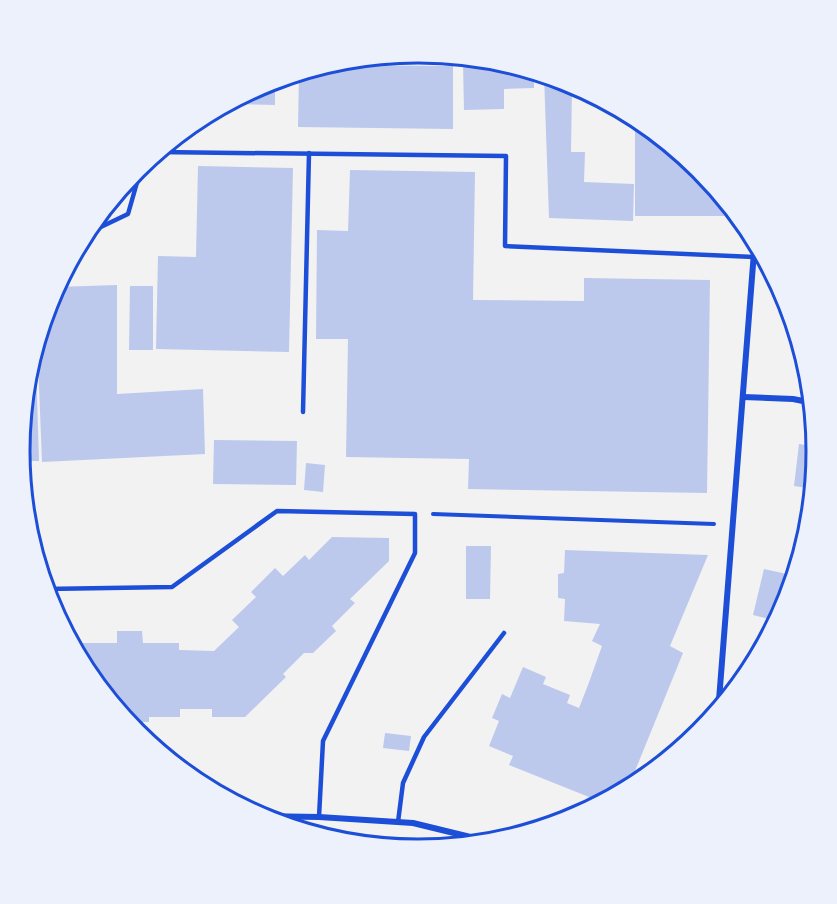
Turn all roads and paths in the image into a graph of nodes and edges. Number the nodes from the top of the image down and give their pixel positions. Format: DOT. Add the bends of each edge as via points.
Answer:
graph roads {
  1 [pos="172,152"];
  2 [pos="309,153"];
  3 [pos="136,185"];
  4 [pos="102,227"];
  5 [pos="754,256"];
  6 [pos="742,397"];
  7 [pos="804,401"];
  8 [pos="303,412"];
  9 [pos="415,514"];
  10 [pos="732,525"];
  11 [pos="56,590"];
  12 [pos="504,633"];
  13 [pos="719,698"];
  14 [pos="284,816"];
  15 [pos="320,817"];
  16 [pos="398,822"];
  17 [pos="470,837"];
  1 -- 2 [label="lane"];
  2 -- 5 [label="lane" via="506,156 505,246"];
  2 -- 8 [label="lane"];
  3 -- 4 [label="lane" via="128,214"];
  5 -- 6 [label="street"];
  6 -- 7 [label="street"];
  6 -- 10 [label="street"];
  9 -- 10 [label="path"];
  9 -- 11 [label="lane" via="278,511 172,587"];
  9 -- 15 [label="lane" via="415,553 323,741"];
  10 -- 13 [label="street"];
  12 -- 16 [label="lane" via="424,737 403,783"];
  14 -- 15 [label="street"];
  15 -- 16 [label="street"];
  16 -- 17 [label="street"];
}
